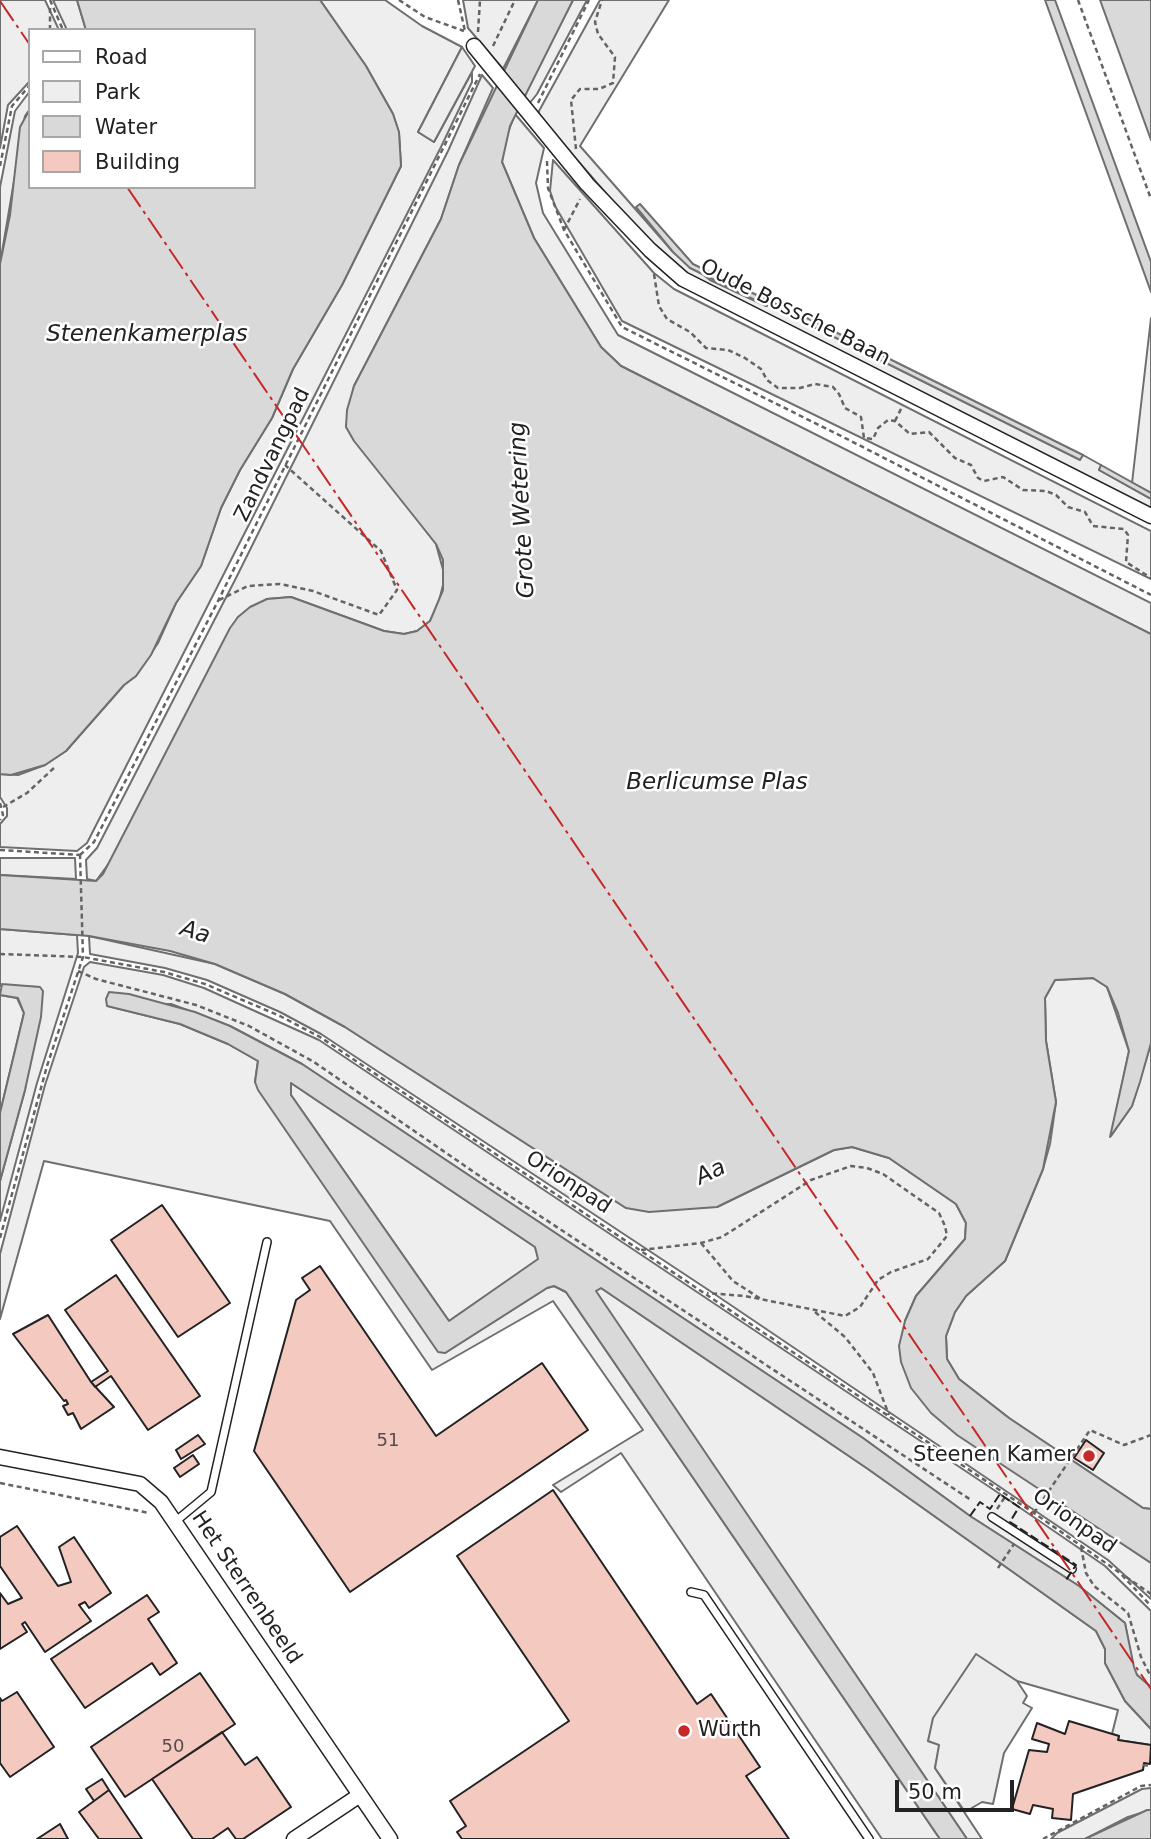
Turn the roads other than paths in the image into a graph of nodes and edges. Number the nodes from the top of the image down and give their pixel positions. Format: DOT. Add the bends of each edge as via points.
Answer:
graph roads {
  1 [pos="474,46"];
  2 [pos="1151,516"];
  3 [pos="267,1242"];
  4 [pos="0,1457"];
  5 [pos="992,1517"];
  6 [pos="176,1521"];
  7 [pos="1072,1569"];
  8 [pos="691,1592"];
  9 [pos="360,1795"];
  10 [pos="294,1839"];
  11 [pos="390,1839"];
  12 [pos="869,1839"];
  1 -- 2 [label="street, Oude Bossche Baan" via="574,170 683,279"];
  3 -- 6 [label="lane" via="211,1492"];
  4 -- 6 [label="street, Het Sterrenbeeld" via="140,1484"];
  5 -- 7 [label="lane"];
  6 -- 9 [label="street, Het Sterrenbeeld"];
  8 -- 12 [label="lane" via="704,1595"];
  9 -- 10 [label="street"];
  9 -- 11 [label="street, Het Sterrenbeeld"];
}
